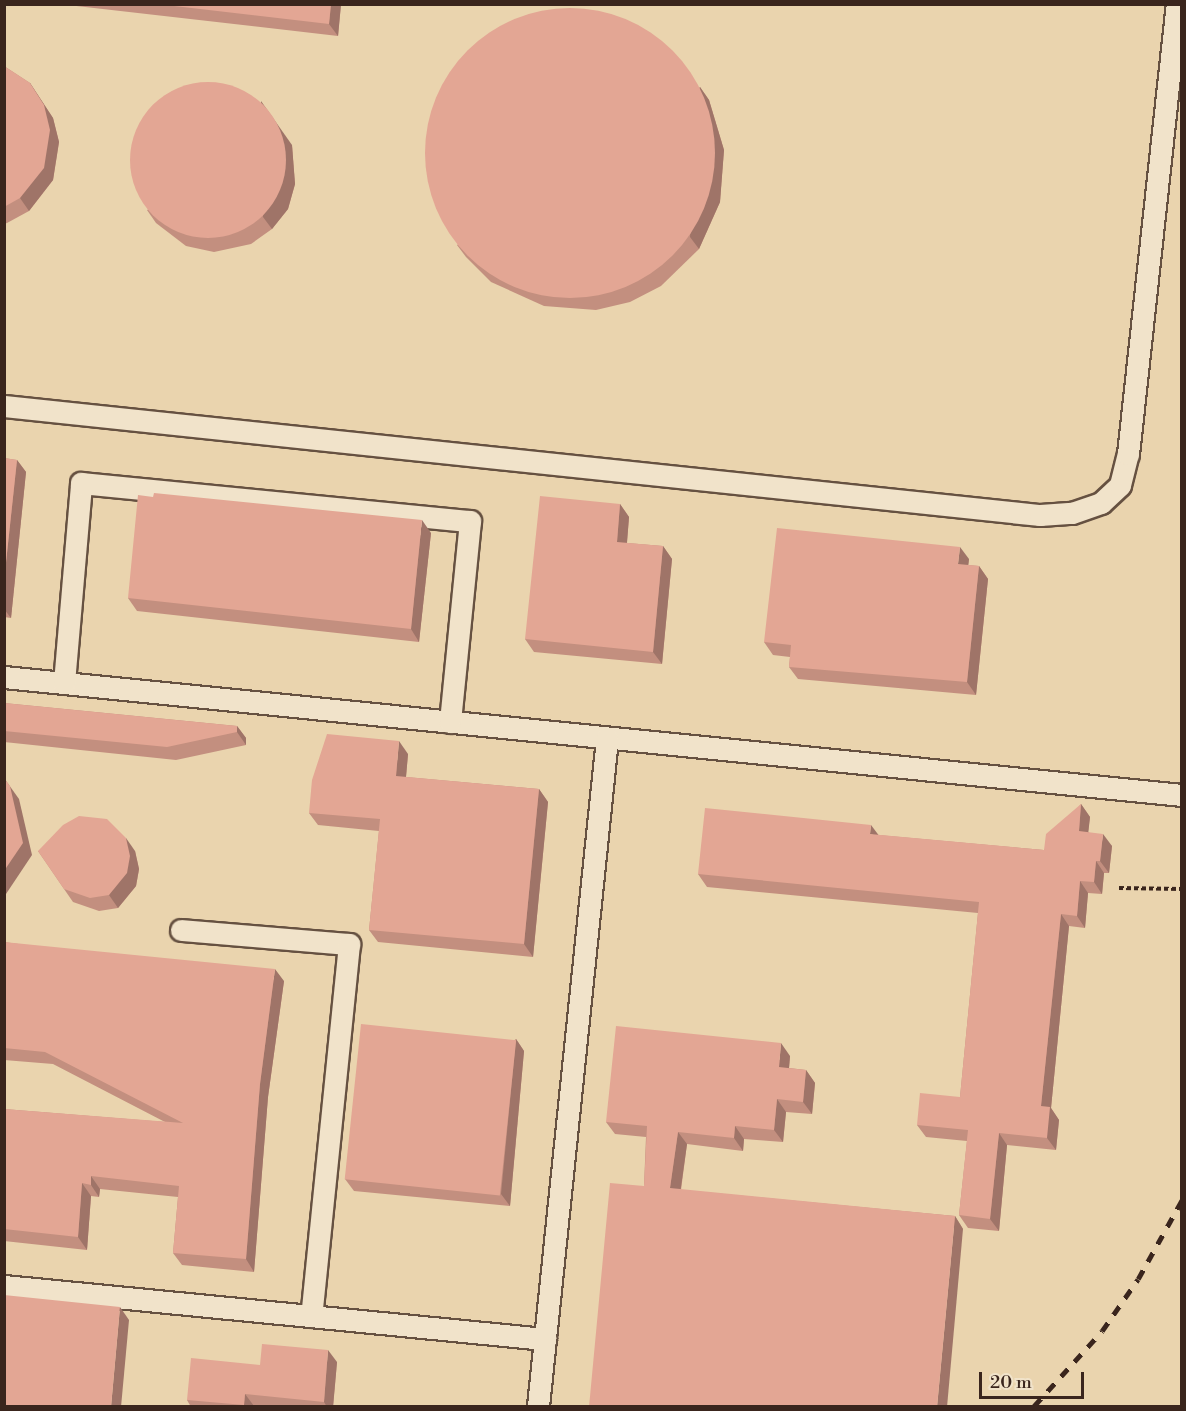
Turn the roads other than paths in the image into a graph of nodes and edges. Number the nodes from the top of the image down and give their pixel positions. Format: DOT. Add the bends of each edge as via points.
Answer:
graph roads {
  1 [pos="1177,4"];
  2 [pos="4,406"];
  3 [pos="4,677"];
  4 [pos="64,683"];
  5 [pos="450,722"];
  6 [pos="608,738"];
  7 [pos="1182,795"];
  8 [pos="181,930"];
  9 [pos="4,1286"];
  10 [pos="311,1316"];
  11 [pos="545,1339"];
  12 [pos="538,1407"];
  1 -- 2 [label="lane" via="1128,454 1120,485 1101,503 1081,510 1040,515"];
  3 -- 4 [label="lane"];
  4 -- 5 [label="lane"];
  4 -- 5 [label="lane" via="81,483 470,521"];
  5 -- 6 [label="lane"];
  6 -- 7 [label="lane"];
  6 -- 11 [label="lane"];
  8 -- 10 [label="lane" via="349,945"];
  9 -- 10 [label="lane"];
  10 -- 11 [label="lane"];
  11 -- 12 [label="lane"];
}
